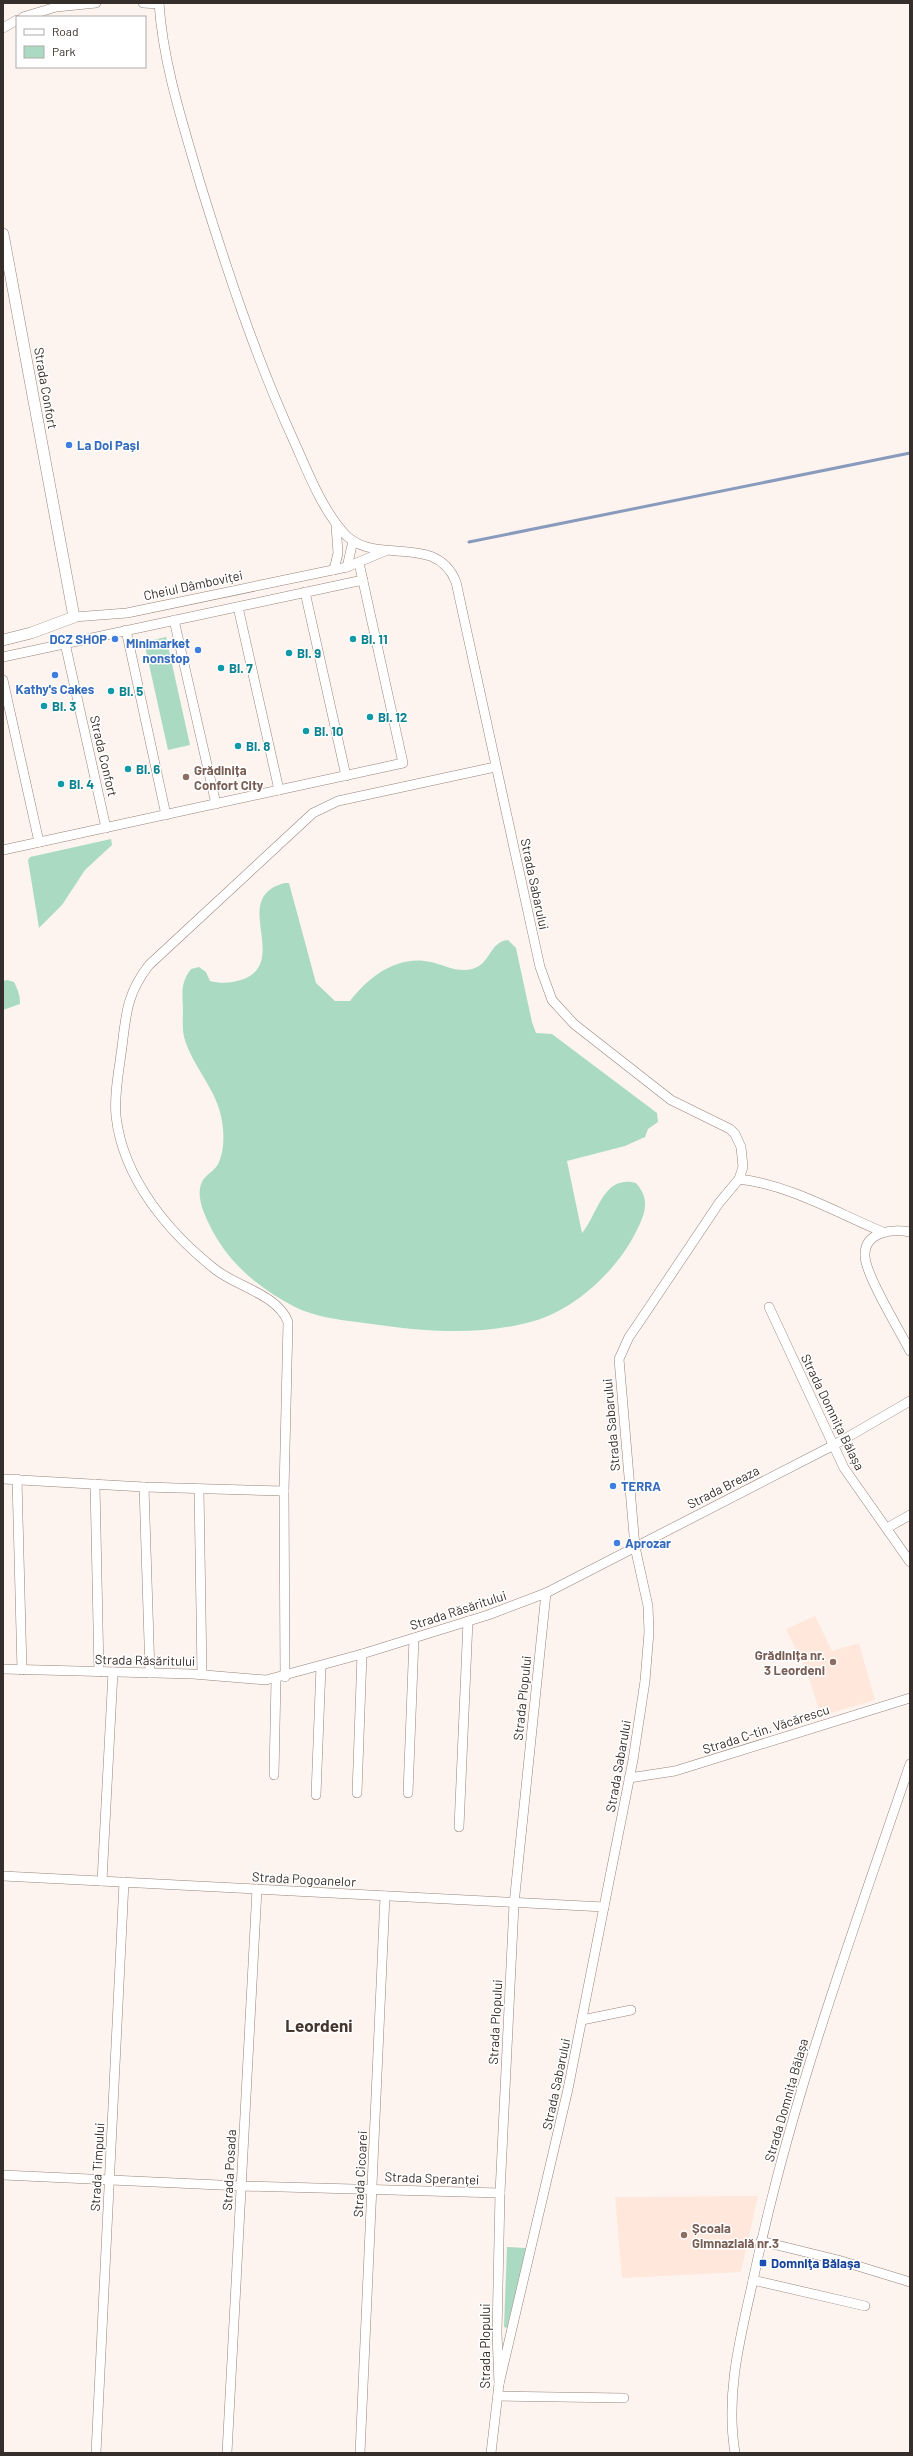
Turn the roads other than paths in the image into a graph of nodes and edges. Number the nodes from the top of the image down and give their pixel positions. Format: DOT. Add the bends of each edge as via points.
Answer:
graph roads {
  1 [pos="96,3"];
  2 [pos="143,3"];
  3 [pos="159,4"];
  4 [pos="26,16"];
  5 [pos="16,21"];
  6 [pos="3,28"];
  7 [pos="3,234"];
  8 [pos="336,524"];
  9 [pos="353,541"];
  10 [pos="388,550"];
  11 [pos="359,562"];
  12 [pos="347,567"];
  13 [pos="334,570"];
  14 [pos="363,580"];
  15 [pos="305,592"];
  16 [pos="164,605"];
  17 [pos="238,606"];
  18 [pos="74,617"];
  19 [pos="171,621"];
  20 [pos="126,630"];
  21 [pos="3,640"];
  22 [pos="65,643"];
  23 [pos="3,657"];
  24 [pos="3,680"];
  25 [pos="495,767"];
  26 [pos="346,776"];
  27 [pos="279,790"];
  28 [pos="216,804"];
  29 [pos="166,815"];
  30 [pos="106,828"];
  31 [pos="39,842"];
  32 [pos="3,850"];
  33 [pos="740,1179"];
  34 [pos="883,1232"];
  35 [pos="910,1232"];
  36 [pos="769,1307"];
  37 [pos="910,1351"];
  38 [pos="910,1401"];
  39 [pos="834,1445"];
  40 [pos="3,1479"];
  41 [pos="17,1479"];
  42 [pos="95,1484"];
  43 [pos="144,1487"];
  44 [pos="199,1489"];
  45 [pos="284,1491"];
  46 [pos="910,1515"];
  47 [pos="886,1528"];
  48 [pos="635,1547"];
  49 [pos="910,1562"];
  50 [pos="546,1593"];
  51 [pos="468,1621"];
  52 [pos="414,1638"];
  53 [pos="362,1654"];
  54 [pos="321,1666"];
  55 [pos="3,1669"];
  56 [pos="22,1670"];
  57 [pos="99,1672"];
  58 [pos="113,1672"];
  59 [pos="150,1673"];
  60 [pos="202,1674"];
  61 [pos="280,1678"];
  62 [pos="910,1698"];
  63 [pos="910,1764"];
  64 [pos="274,1775"];
  65 [pos="629,1778"];
  66 [pos="357,1793"];
  67 [pos="408,1793"];
  68 [pos="316,1795"];
  69 [pos="458,1827"];
  70 [pos="3,1876"];
  71 [pos="102,1881"];
  72 [pos="124,1882"];
  73 [pos="257,1889"];
  74 [pos="385,1896"];
  75 [pos="514,1904"];
  76 [pos="604,1907"];
  77 [pos="631,2010"];
  78 [pos="582,2020"];
  79 [pos="3,2175"];
  80 [pos="110,2179"];
  81 [pos="241,2186"];
  82 [pos="372,2189"];
  83 [pos="500,2193"];
  84 [pos="761,2241"];
  85 [pos="753,2280"];
  86 [pos="910,2282"];
  87 [pos="865,2306"];
  88 [pos="497,2333"];
  89 [pos="511,2335"];
  90 [pos="499,2384"];
  91 [pos="498,2396"];
  92 [pos="624,2398"];
  93 [pos="96,2453"];
  94 [pos="227,2453"];
  95 [pos="360,2453"];
  96 [pos="491,2453"];
  97 [pos="736,2453"];
  1 -- 4 [label="street" via="56,7"];
  2 -- 3 [label="street"];
  3 -- 8 [label="street" via="166,54 177,101 230,280 277,403 314,484"];
  5 -- 6 [label="street"];
  7 -- 18 [label="street, Strada Confort"];
  8 -- 9 [label="street"];
  8 -- 13 [label="street" via="338,546"];
  9 -- 10 [label="street, Strada Sabarului" via="364,546"];
  9 -- 12 [label="street"];
  10 -- 11 [label="street, Cheiul Dâmboviței"];
  10 -- 25 [label="street, Strada Sabarului" via="419,552 434,557 448,566 454,576"];
  11 -- 12 [label="street, Cheiul Dâmboviței"];
  11 -- 14 [label="street"];
  12 -- 13 [label="street, Cheiul Dâmboviței"];
  13 -- 16 [label="street, Cheiul Dâmboviței"];
  14 -- 15 [label="street"];
  14 -- 26 [label="street" via="403,763"];
  15 -- 17 [label="street"];
  15 -- 26 [label="street"];
  16 -- 18 [label="street, Cheiul Dâmboviței" via="118,614"];
  16 -- 19 [label="street"];
  17 -- 19 [label="street"];
  17 -- 27 [label="street"];
  18 -- 21 [label="street, Cheiul Dâmboviței"];
  19 -- 20 [label="street"];
  19 -- 28 [label="street"];
  20 -- 22 [label="street"];
  20 -- 29 [label="street"];
  22 -- 23 [label="street"];
  22 -- 30 [label="street, Strada Confort"];
  24 -- 31 [label="street"];
  25 -- 33 [label="street, Strada Sabarului" via="540,967 552,1000 574,1024 671,1100 730,1129 742,1153 743,1167"];
  25 -- 45 [label="street" via="338,802 313,814 149,966 139,978 129,1000 116,1104 119,1130 134,1173 153,1206 185,1242 222,1275 276,1305 288,1322"];
  26 -- 27 [label="street"];
  27 -- 28 [label="street"];
  28 -- 29 [label="street"];
  29 -- 30 [label="street"];
  30 -- 31 [label="street"];
  31 -- 32 [label="street"];
  33 -- 34 [label="street" via="793,1193"];
  33 -- 48 [label="street, Strada Sabarului" via="719,1203 629,1337 619,1359"];
  34 -- 35 [label="street"];
  34 -- 37 [label="street" via="869,1243 865,1255 866,1263"];
  36 -- 39 [label="street, Strada Domnița Bălașa"];
  38 -- 39 [label="street, Strada Breaza"];
  39 -- 47 [label="street, Strada Domnița Bălașa" via="847,1474"];
  39 -- 48 [label="street, Strada Breaza"];
  40 -- 41 [label="street"];
  41 -- 42 [label="street"];
  41 -- 56 [label="street"];
  42 -- 43 [label="street"];
  42 -- 57 [label="street"];
  43 -- 44 [label="street"];
  43 -- 59 [label="street"];
  44 -- 45 [label="street"];
  44 -- 60 [label="street"];
  45 -- 61 [label="street"];
  46 -- 47 [label="street"];
  47 -- 49 [label="street, Strada Domnița Bălașa"];
  48 -- 50 [label="street, Strada Breaza"];
  48 -- 65 [label="street, Strada Sabarului" via="646,1594 649,1632 644,1688"];
  50 -- 51 [label="street, Strada Răsăritului"];
  50 -- 75 [label="street, Strada Plopului"];
  51 -- 52 [label="street, Strada Răsăritului"];
  51 -- 69 [label="street"];
  52 -- 53 [label="street, Strada Răsăritului"];
  52 -- 67 [label="street"];
  53 -- 54 [label="street, Strada Răsăritului"];
  53 -- 66 [label="street"];
  54 -- 61 [label="street, Strada Răsăritului"];
  54 -- 68 [label="street"];
  55 -- 56 [label="street, Strada Răsăritului"];
  56 -- 57 [label="street, Strada Răsăritului"];
  57 -- 58 [label="street, Strada Răsăritului"];
  58 -- 59 [label="street, Strada Răsăritului"];
  58 -- 71 [label="street"];
  59 -- 60 [label="street, Strada Răsăritului"];
  60 -- 61 [label="street, Strada Răsăritului" via="247,1680"];
  61 -- 64 [label="street"];
  62 -- 65 [label="street, Strada C-tin. Văcărescu" via="688,1767 656,1776"];
  63 -- 84 [label="street, Strada Domnița Bălașa" via="817,2040"];
  65 -- 76 [label="street, Strada Sabarului"];
  70 -- 71 [label="street, Strada Pogoanelor"];
  71 -- 72 [label="street, Strada Pogoanelor"];
  72 -- 73 [label="street, Strada Pogoanelor"];
  72 -- 80 [label="street, Strada Timpului"];
  73 -- 74 [label="street, Strada Pogoanelor"];
  73 -- 81 [label="street, Strada Posada"];
  74 -- 75 [label="street, Strada Pogoanelor"];
  74 -- 82 [label="street, Strada Cicoarei"];
  75 -- 76 [label="street, Strada Pogoanelor"];
  75 -- 83 [label="street, Strada Plopului"];
  76 -- 78 [label="street, Strada Sabarului"];
  77 -- 78 [label="street"];
  78 -- 89 [label="street, Strada Sabarului"];
  79 -- 80 [label="street, Strada Speranței"];
  80 -- 81 [label="street, Strada Speranței"];
  80 -- 93 [label="street, Strada Timpului"];
  81 -- 82 [label="street, Strada Speranței"];
  81 -- 94 [label="street, Strada Posada"];
  82 -- 83 [label="street, Strada Speranței"];
  82 -- 95 [label="street, Strada Cicoarei"];
  83 -- 88 [label="street, Strada Plopului"];
  84 -- 85 [label="street, Strada Domnița Bălașa"];
  84 -- 86 [label="street" via="838,2260"];
  85 -- 87 [label="street"];
  85 -- 97 [label="street, Strada Domnița Bălașa" via="735,2360 731,2392 731,2419"];
  88 -- 89 [label="street"];
  88 -- 90 [label="street, Strada Plopului"];
  89 -- 90 [label="street, Strada Sabarului"];
  90 -- 91 [label="street, Strada Plopului"];
  91 -- 92 [label="street"];
  91 -- 96 [label="street, Strada Plopului"];
}
